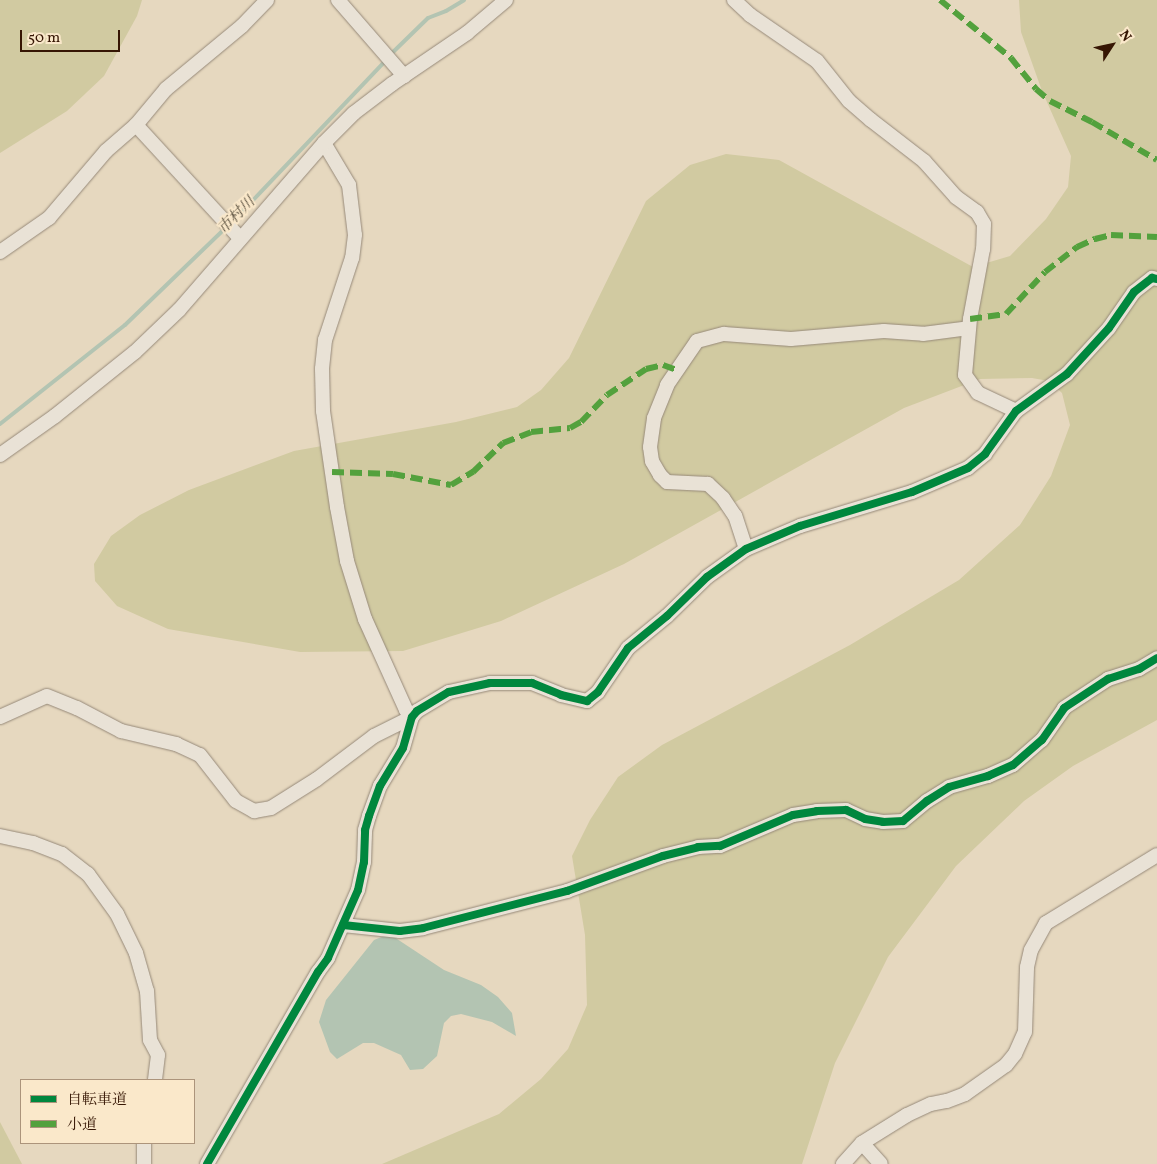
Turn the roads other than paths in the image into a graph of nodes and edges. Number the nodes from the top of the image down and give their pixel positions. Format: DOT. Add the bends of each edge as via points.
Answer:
graph roads {
  1 [pos="267,0"];
  2 [pos="338,0"];
  3 [pos="506,0"];
  4 [pos="734,0"];
  5 [pos="404,76"];
  6 [pos="136,125"];
  7 [pos="324,143"];
  8 [pos="240,238"];
  9 [pos="0,252"];
  10 [pos="1157,279"];
  11 [pos="969,328"];
  12 [pos="1016,411"];
  13 [pos="0,455"];
  14 [pos="746,549"];
  15 [pos="1157,658"];
  16 [pos="0,717"];
  17 [pos="412,717"];
  18 [pos="0,836"];
  19 [pos="1157,855"];
  20 [pos="343,925"];
  21 [pos="155,1079"];
  22 [pos="862,1143"];
  23 [pos="144,1144"];
  24 [pos="144,1164"];
  25 [pos="207,1164"];
  26 [pos="842,1164"];
  27 [pos="881,1164"];
  1 -- 6 [label="street" via="242,26 166,90"];
  2 -- 5 [label="street"];
  3 -- 5 [label="street" via="467,33"];
  4 -- 11 [label="street" via="750,15 817,61 849,101 924,161 956,197 977,212 984,224 983,249"];
  5 -- 7 [label="street" via="354,113"];
  6 -- 8 [label="street"];
  6 -- 9 [label="street" via="106,151 49,218"];
  7 -- 8 [label="street"];
  7 -- 17 [label="street" via="349,185 355,236 352,258 325,340 322,369 323,412 337,507 347,562 365,619"];
  8 -- 13 [label="street" via="179,310 135,352"];
  10 -- 12 [label="street" via="1152,278 1134,292 1109,328 1067,374"];
  11 -- 12 [label="street" via="966,375 978,393"];
  11 -- 14 [label="street" via="923,334 884,331 791,339 724,334 697,341 667,385 654,418 650,447 652,460 667,482 708,484 723,498 735,516"];
  12 -- 14 [label="street" via="985,454 968,468 912,492 800,526"];
  14 -- 17 [label="street" via="707,578 628,648 598,692 587,701 532,683 490,683 449,692"];
  15 -- 20 [label="street" via="1139,669 1108,679 1064,708 1042,740 1013,765 988,776 949,786 903,821 866,820 846,810 817,811 793,816 720,846 698,847 663,856 567,891 423,928 400,931"];
  16 -- 17 [label="street" via="47,696 121,731 176,744 200,755 236,801 254,811 271,808 317,779 374,736"];
  17 -- 20 [label="street" via="403,748 380,786 368,816 358,890"];
  18 -- 21 [label="street" via="62,854 88,874 117,914 136,953 147,991 150,1040 158,1055"];
  19 -- 22 [label="street" via="1046,923 1027,967 1025,1032 1006,1065 965,1094 907,1115"];
  20 -- 25 [label="street" via="328,958"];
  22 -- 26 [label="street"];
  22 -- 27 [label="street"];
  23 -- 24 [label="street"];
}
